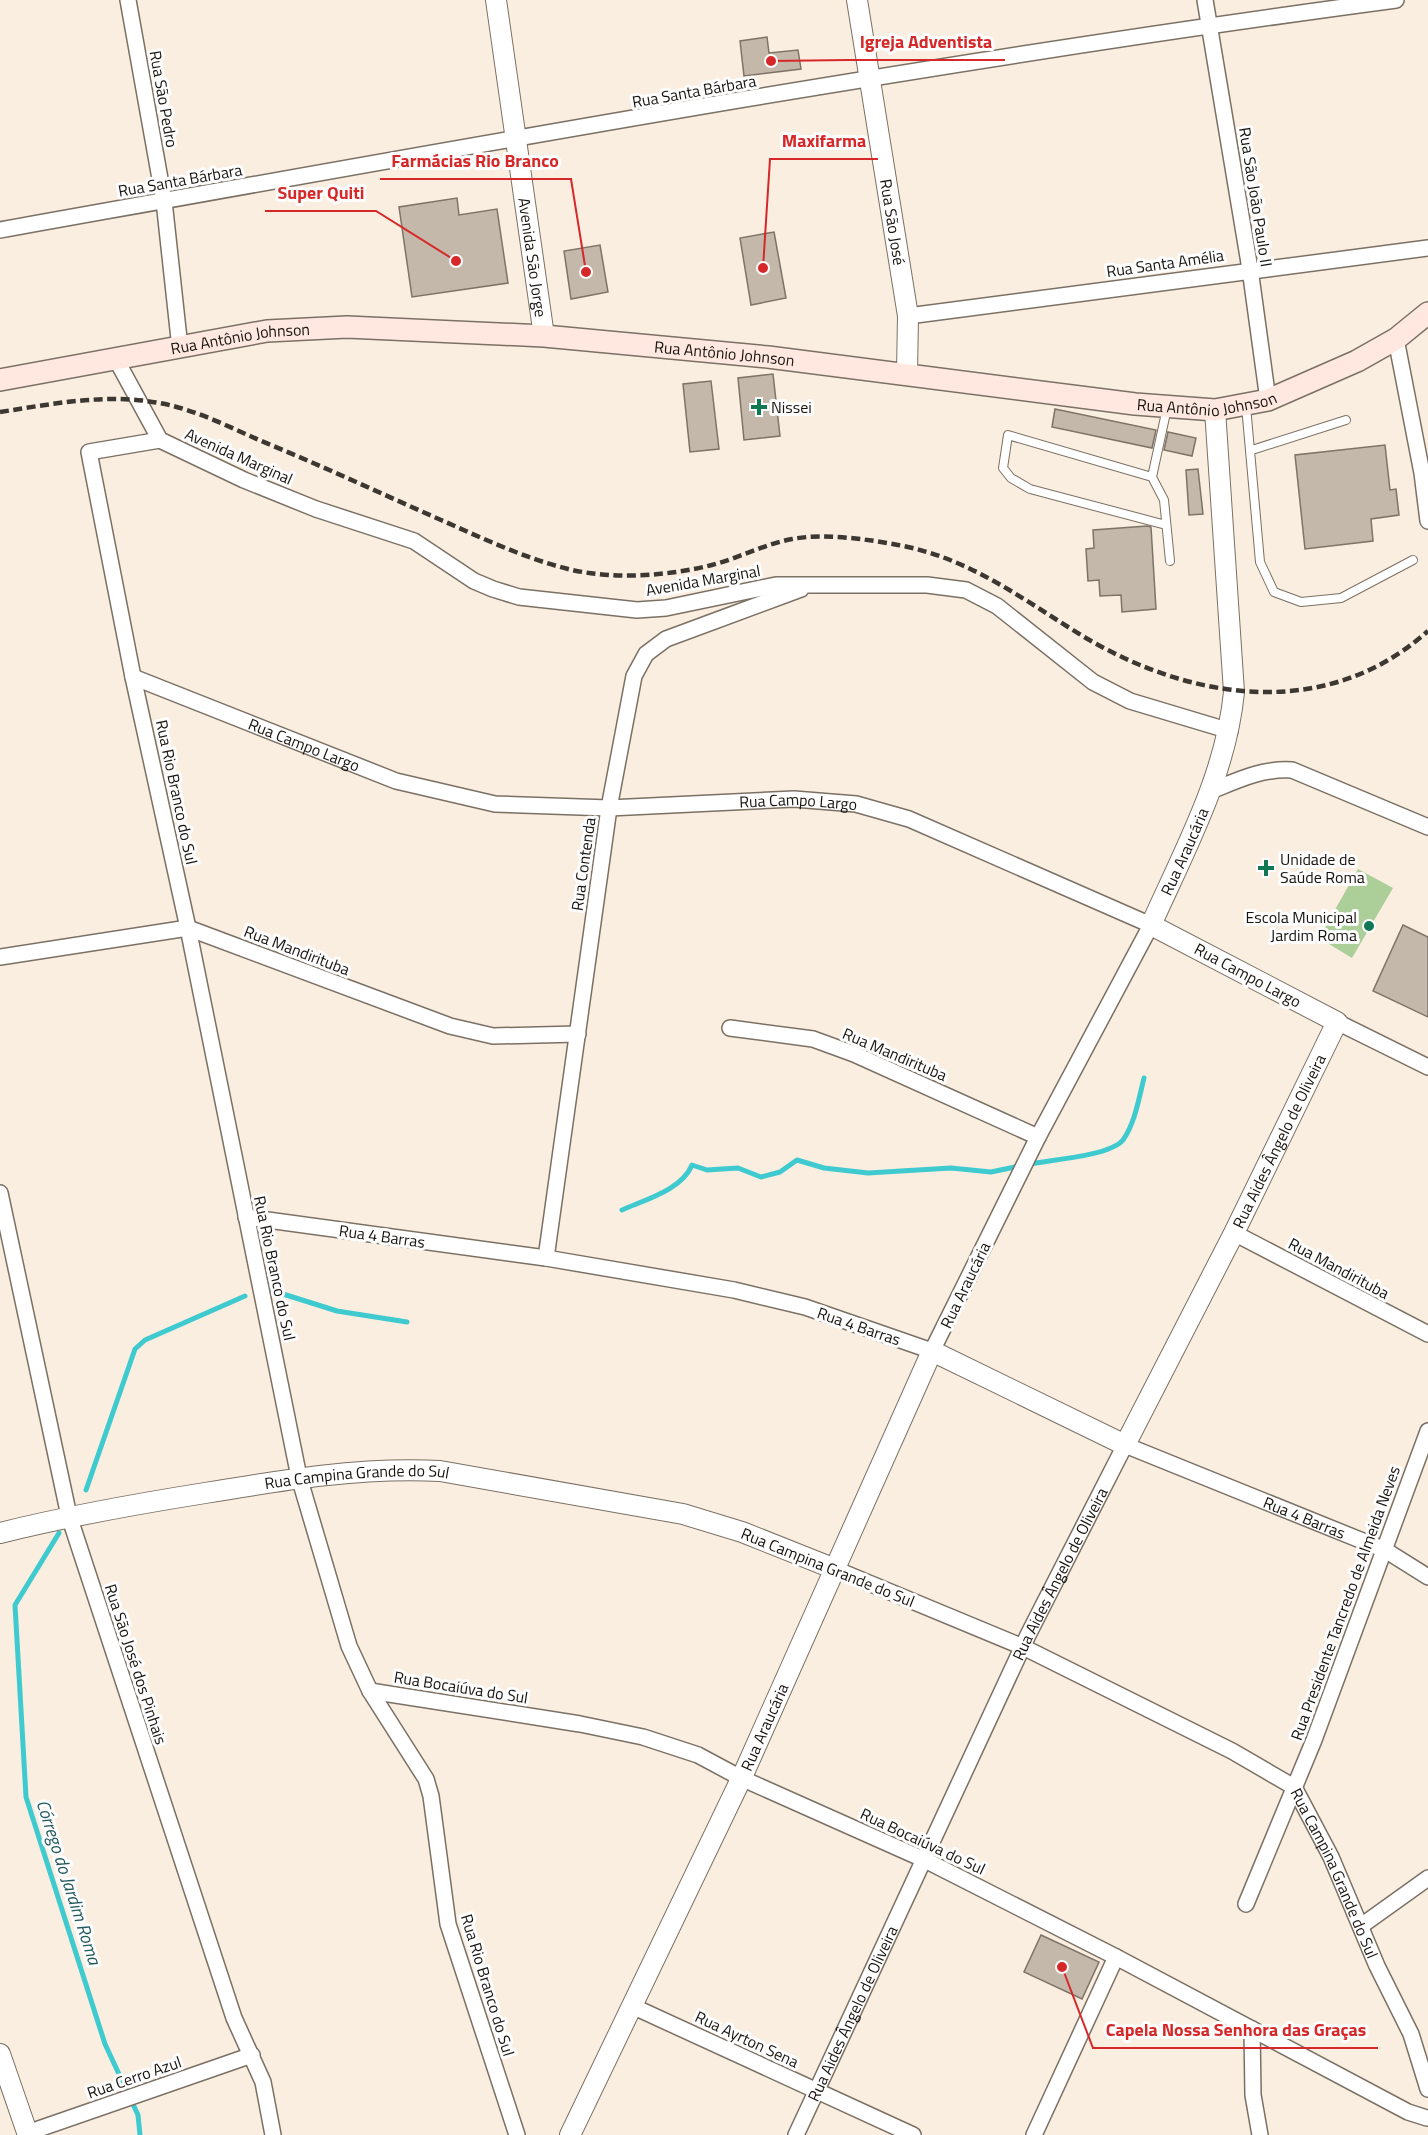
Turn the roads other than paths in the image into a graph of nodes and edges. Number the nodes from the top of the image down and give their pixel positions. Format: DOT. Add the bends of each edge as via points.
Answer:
graph roads {
  1 [pos="128,0"];
  2 [pos="496,0"];
  3 [pos="857,0"];
  4 [pos="1205,0"];
  5 [pos="1396,0"];
  6 [pos="1209,25"];
  7 [pos="872,79"];
  8 [pos="517,140"];
  9 [pos="164,201"];
  10 [pos="0,230"];
  11 [pos="1428,248"];
  12 [pos="1250,270"];
  13 [pos="1428,313"];
  14 [pos="908,316"];
  15 [pos="544,336"];
  16 [pos="1396,339"];
  17 [pos="180,348"];
  18 [pos="117,361"];
  19 [pos="907,374"];
  20 [pos="0,380"];
  21 [pos="1268,400"];
  22 [pos="1246,404"];
  23 [pos="1167,406"];
  24 [pos="1215,410"];
  25 [pos="1346,420"];
  26 [pos="160,440"];
  27 [pos="1252,450"];
  28 [pos="1152,477"];
  29 [pos="1428,521"];
  30 [pos="1166,525"];
  31 [pos="1413,560"];
  32 [pos="1170,561"];
  33 [pos="808,587"];
  34 [pos="133,677"];
  35 [pos="1230,731"];
  36 [pos="1211,791"];
  37 [pos="609,808"];
  38 [pos="1428,827"];
  39 [pos="1151,925"];
  40 [pos="188,928"];
  41 [pos="0,957"];
  42 [pos="1337,1022"];
  43 [pos="730,1028"];
  44 [pos="578,1034"];
  45 [pos="1428,1067"];
  46 [pos="1038,1137"];
  47 [pos="0,1193"];
  48 [pos="246,1217"];
  49 [pos="1234,1233"];
  50 [pos="546,1258"];
  51 [pos="1428,1334"];
  52 [pos="932,1351"];
  53 [pos="1428,1431"];
  54 [pos="1125,1445"];
  55 [pos="299,1477"];
  56 [pos="69,1516"];
  57 [pos="0,1533"];
  58 [pos="1385,1550"];
  59 [pos="835,1569"];
  60 [pos="1428,1576"];
  61 [pos="1023,1647"];
  62 [pos="370,1691"];
  63 [pos="741,1778"];
  64 [pos="1293,1787"];
  65 [pos="925,1860"];
  66 [pos="1428,1878"];
  67 [pos="1246,1904"];
  68 [pos="1361,1926"];
  69 [pos="1116,1957"];
  70 [pos="632,2006"];
  71 [pos="1252,2030"];
  72 [pos="0,2054"];
  73 [pos="252,2055"];
  74 [pos="1424,2061"];
  75 [pos="1428,2089"];
  76 [pos="818,2092"];
  77 [pos="1428,2112"];
  78 [pos="1428,2119"];
  79 [pos="27,2134"];
  80 [pos="273,2135"];
  81 [pos="517,2135"];
  82 [pos="570,2135"];
  83 [pos="796,2135"];
  84 [pos="913,2135"];
  85 [pos="1034,2135"];
  86 [pos="1260,2135"];
  1 -- 9 [label="street, Rua São Pedro"];
  2 -- 8 [label="street, Avenida São Jorge"];
  3 -- 7 [label="street, Rua São José"];
  4 -- 6 [label="street, Rua São João Paulo II"];
  5 -- 6 [label="street, Rua Santa Bárbara"];
  6 -- 7 [label="street, Rua Santa Bárbara"];
  6 -- 12 [label="street, Rua São João Paulo II"];
  7 -- 8 [label="street, Rua Santa Bárbara"];
  7 -- 14 [label="street, Rua São José"];
  8 -- 9 [label="street, Rua Santa Bárbara"];
  8 -- 15 [label="street, Avenida São Jorge"];
  9 -- 10 [label="street, Rua Santa Bárbara"];
  9 -- 17 [label="street, Rua São Pedro"];
  11 -- 12 [label="street, Rua Santa Amélia"];
  12 -- 14 [label="street, Rua Santa Amélia"];
  12 -- 21 [label="street, Rua São João Paulo II"];
  13 -- 16 [label="main road, Rua Antônio Johnson"];
  14 -- 19 [label="street, Rua São José"];
  15 -- 17 [label="main road, Rua Antônio Johnson" via="347,327 267,331"];
  15 -- 19 [label="main road, Rua Antônio Johnson"];
  16 -- 21 [label="main road, Rua Antônio Johnson" via="1358,361"];
  16 -- 29 [label="street"];
  17 -- 18 [label="main road, Rua Antônio Johnson"];
  18 -- 20 [label="main road, Rua Antônio Johnson"];
  18 -- 26 [label="street, Avenida Marginal"];
  19 -- 23 [label="main road, Rua Antônio Johnson"];
  21 -- 22 [label="main road, Rua Antônio Johnson"];
  22 -- 24 [label="main road, Rua Antônio Johnson"];
  22 -- 27 [label="lane"];
  23 -- 24 [label="main road, Rua Antônio Johnson"];
  23 -- 28 [label="lane"];
  24 -- 35 [label="street, Rua Araucária" via="1234,692"];
  25 -- 27 [label="lane"];
  26 -- 33 [label="street, Avenida Marginal" via="306,505 414,542 474,580 519,597 637,610 666,608 776,585"];
  26 -- 34 [label="street, Rua Rio Branco do Sul" via="89,452"];
  27 -- 31 [label="lane" via="1260,562 1275,591 1301,602 1341,598"];
  28 -- 30 [label="lane" via="1164,500"];
  28 -- 30 [label="lane" via="1008,435 1003,468 1030,489"];
  30 -- 32 [label="lane"];
  33 -- 35 [label="street, Avenida Marginal" via="927,585 966,590 997,606 1093,682 1131,701"];
  33 -- 37 [label="street, Rua Contenda" via="666,639 646,654 634,676"];
  34 -- 37 [label="street, Rua Campo Largo" via="396,781 495,804"];
  34 -- 40 [label="street, Rua Rio Branco do Sul"];
  35 -- 36 [label="street, Rua Araucária"];
  36 -- 38 [label="street" via="1257,773 1292,770"];
  36 -- 39 [label="street, Rua Araucária"];
  37 -- 39 [label="street, Rua Campo Largo" via="794,799 856,804 909,819"];
  37 -- 44 [label="street, Rua Contenda"];
  39 -- 42 [label="street, Rua Campo Largo"];
  39 -- 46 [label="street, Rua Araucária"];
  40 -- 41 [label="street, Rua Mandirituba"];
  40 -- 44 [label="street, Rua Mandirituba" via="450,1026 493,1036"];
  40 -- 48 [label="street, Rua Rio Branco do Sul"];
  42 -- 45 [label="street, Rua Campo Largo"];
  42 -- 49 [label="street, Rua Aides Ângelo de Oliveira"];
  43 -- 46 [label="street, Rua Mandirituba" via="813,1039"];
  44 -- 50 [label="street, Rua Contenda"];
  46 -- 52 [label="street, Rua Araucária"];
  47 -- 56 [label="street, Rua São José dos Pinhais"];
  48 -- 50 [label="street, Rua 4 Barras"];
  48 -- 55 [label="street, Rua Rio Branco do Sul"];
  49 -- 51 [label="street, Rua Mandirituba"];
  49 -- 54 [label="street, Rua Aides Ângelo de Oliveira"];
  50 -- 52 [label="street, Rua 4 Barras" via="734,1290 805,1307"];
  52 -- 54 [label="street, Rua 4 Barras"];
  52 -- 59 [label="street, Rua Araucária"];
  53 -- 58 [label="street, Rua Presidente Tancredo de Almeida Neves"];
  54 -- 58 [label="street, Rua 4 Barras"];
  54 -- 61 [label="street, Rua Aides Ângelo de Oliveira"];
  55 -- 56 [label="street, Rua Campina Grande do Sul"];
  55 -- 59 [label="street, Rua Campina Grande do Sul" via="403,1469 440,1471 683,1514 742,1532"];
  55 -- 62 [label="street, Rua Rio Branco do Sul" via="349,1646"];
  56 -- 57 [label="street, Rua Campina Grande do Sul"];
  56 -- 73 [label="street, Rua São José dos Pinhais" via="234,2018"];
  58 -- 60 [label="street, Rua 4 Barras"];
  58 -- 64 [label="street, Rua Presidente Tancredo de Almeida Neves"];
  59 -- 61 [label="street, Rua Campina Grande do Sul"];
  59 -- 63 [label="street, Rua Araucária"];
  61 -- 64 [label="street, Rua Campina Grande do Sul" via="1232,1751"];
  61 -- 65 [label="street, Rua Aides Ângelo de Oliveira"];
  62 -- 63 [label="street, Rua Bocaiúva do Sul" via="643,1737 698,1755"];
  62 -- 81 [label="street, Rua Rio Branco do Sul" via="426,1779 448,1924"];
  63 -- 65 [label="street, Rua Bocaiúva do Sul"];
  63 -- 70 [label="street, Rua Araucária"];
  64 -- 67 [label="street, Rua Presidente Tancredo de Almeida Neves"];
  64 -- 68 [label="street, Rua Campina Grande do Sul" via="1331,1857"];
  65 -- 69 [label="street, Rua Bocaiúva do Sul"];
  65 -- 76 [label="street, Rua Aides Ângelo de Oliveira"];
  66 -- 68 [label="street"];
  68 -- 74 [label="street, Rua Campina Grande do Sul"];
  69 -- 71 [label="street, Rua Bocaiúva do Sul"];
  69 -- 85 [label="street"];
  70 -- 76 [label="street, Rua Ayrton Sena"];
  70 -- 82 [label="street, Rua Araucária"];
  71 -- 78 [label="street, Rua Bocaiúva do Sul"];
  71 -- 86 [label="street" via="1253,2095"];
  72 -- 79 [label="street"];
  73 -- 79 [label="street, Rua Cerro Azul"];
  73 -- 80 [label="street, Rua São José dos Pinhais" via="263,2082"];
  74 -- 75 [label="street, Rua Campina Grande do Sul"];
  76 -- 83 [label="street, Rua Aides Ângelo de Oliveira"];
  76 -- 84 [label="street, Rua Ayrton Sena"];
  77 -- 78 [label="street"];
}
